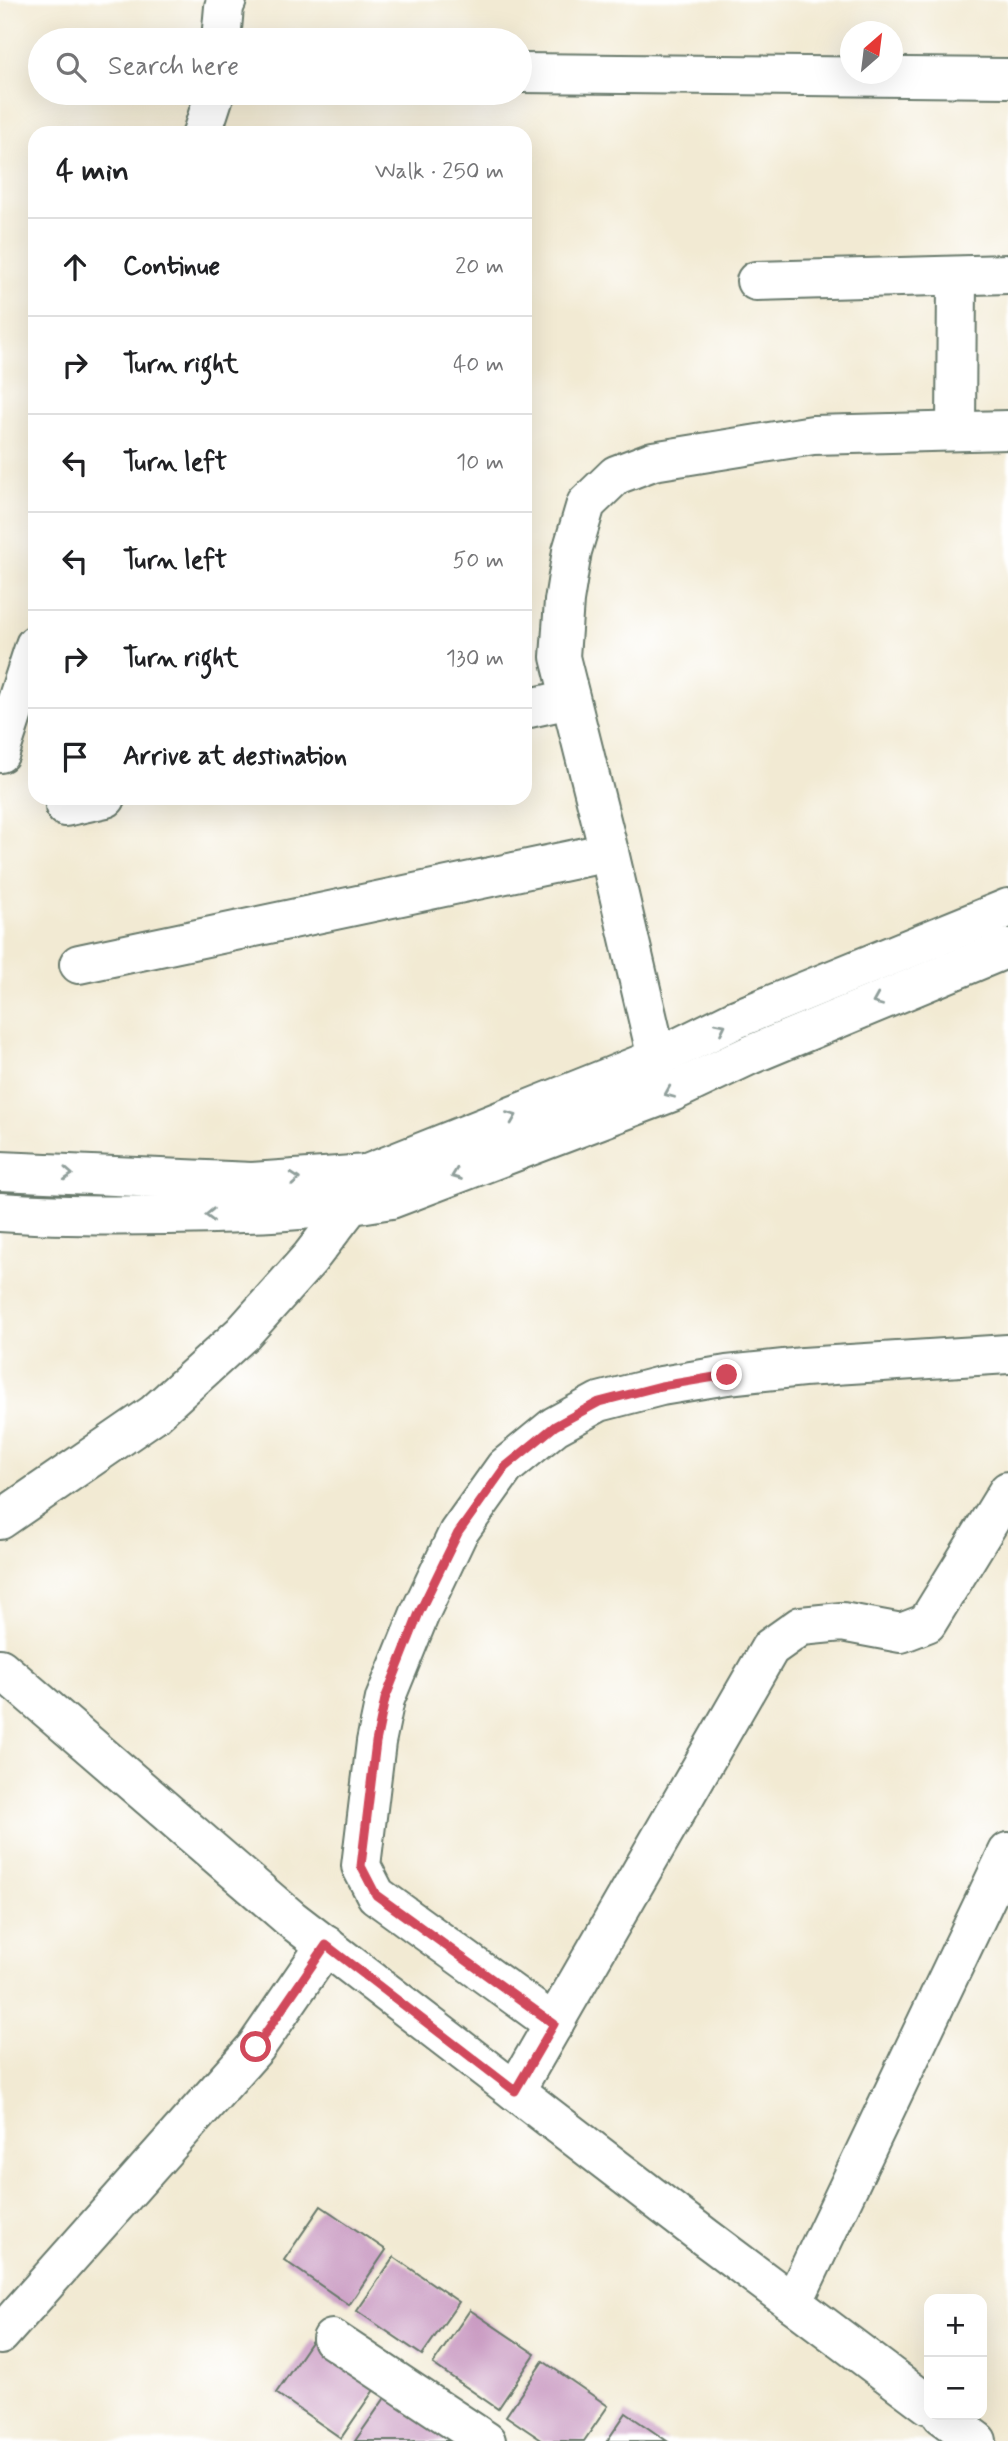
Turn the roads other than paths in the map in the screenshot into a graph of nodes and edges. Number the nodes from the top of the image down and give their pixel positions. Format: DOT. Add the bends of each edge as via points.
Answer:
graph roads {
  1 [pos="532,73"];
  2 [pos="1008,78"];
  3 [pos="211,105"];
  4 [pos="204,126"];
  5 [pos="1008,274"];
  6 [pos="957,276"];
  7 [pos="756,281"];
  8 [pos="1008,430"];
  9 [pos="956,431"];
  10 [pos="28,667"];
  11 [pos="570,699"];
  12 [pos="532,707"];
  13 [pos="0,753"];
  14 [pos="74,805"];
  15 [pos="65,807"];
  16 [pos="609,852"];
  17 [pos="1008,908"];
  18 [pos="1008,948"];
  19 [pos="900,951"];
  20 [pos="79,964"];
  21 [pos="919,984"];
  22 [pos="657,1058"];
  23 [pos="0,1171"];
  24 [pos="358,1190"];
  25 [pos="0,1212"];
  26 [pos="1008,1354"];
  27 [pos="1008,1491"];
  28 [pos="0,1520"];
  29 [pos="0,1668"];
  30 [pos="1008,1852"];
  31 [pos="326,1945"];
  32 [pos="554,2024"];
  33 [pos="515,2091"];
  34 [pos="793,2303"];
  35 [pos="0,2335"];
  36 [pos="332,2339"];
  37 [pos="924,2401"];
  38 [pos="949,2420"];
  39 [pos="486,2441"];
  40 [pos="977,2441"];
  1 -- 2 [label="street"];
  3 -- 4 [label="street"];
  5 -- 6 [label="street"];
  6 -- 7 [label="street"];
  6 -- 9 [label="street"];
  8 -- 9 [label="street"];
  9 -- 11 [label="street" via="813,435 653,461 616,475 586,504 572,551 559,657"];
  10 -- 13 [label="street"];
  11 -- 12 [label="street"];
  11 -- 16 [label="street"];
  14 -- 15 [label="street"];
  16 -- 20 [label="street"];
  16 -- 22 [label="street"];
  17 -- 19 [label="street"];
  18 -- 21 [label="street"];
  19 -- 21 [label="street"];
  22 -- 19 [label="street, one-way" via="733,1020"];
  21 -- 24 [label="street, one-way" via="660,1097 391,1199"];
  24 -- 22 [label="street, one-way"];
  23 -- 24 [label="street, one-way"];
  24 -- 25 [label="street, one-way" via="235,1214"];
  24 -- 28 [label="street" via="310,1258 243,1333 153,1414"];
  26 -- 32 [label="street" via="727,1375 599,1402 555,1426 505,1467 458,1533 385,1699 361,1866 376,1895"];
  27 -- 32 [label="street" via="927,1623 901,1633 842,1622 802,1626 770,1648"];
  29 -- 31 [label="street"];
  30 -- 34 [label="street"];
  31 -- 33 [label="street"];
  31 -- 35 [label="street" via="256,2047"];
  32 -- 33 [label="street"];
  33 -- 34 [label="street"];
  34 -- 37 [label="street"];
  36 -- 39 [label="street"];
  38 -- 40 [label="street"];
}
